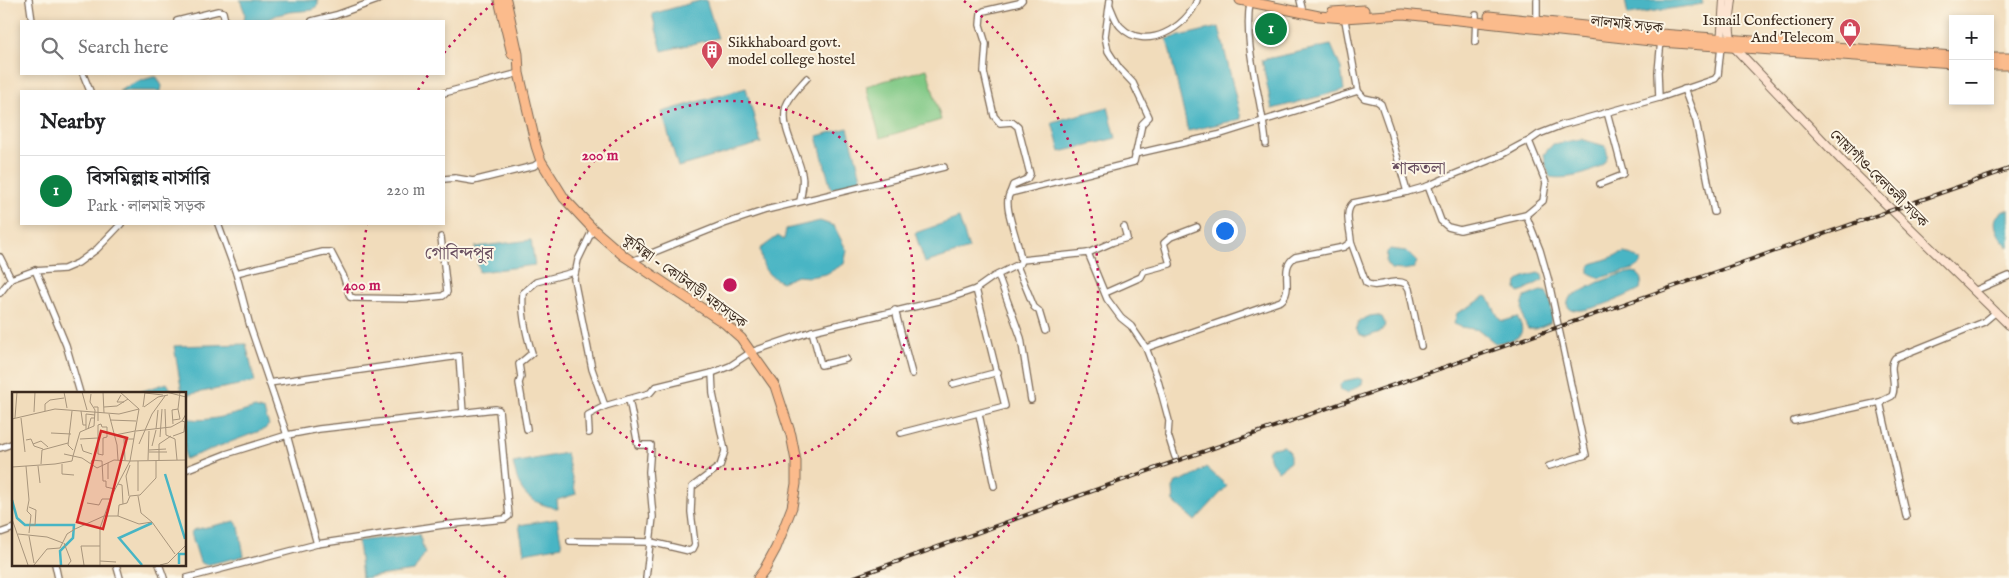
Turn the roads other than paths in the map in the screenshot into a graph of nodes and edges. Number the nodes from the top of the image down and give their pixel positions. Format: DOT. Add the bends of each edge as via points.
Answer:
graph roads {
  1 [pos="29,0"];
  2 [pos="378,0"];
  3 [pos="499,0"];
  4 [pos="506,0"];
  5 [pos="1022,0"];
  6 [pos="1197,0"];
  7 [pos="1240,0"];
  8 [pos="1265,0"];
  9 [pos="1537,0"];
  10 [pos="1724,0"];
  11 [pos="1732,0"];
  12 [pos="1110,2"];
  13 [pos="1250,2"];
  14 [pos="1301,4"];
  15 [pos="1344,14"];
  16 [pos="1475,18"];
  17 [pos="32,20"];
  18 [pos="181,20"];
  19 [pos="226,20"];
  20 [pos="316,20"];
  21 [pos="1537,25"];
  22 [pos="1661,38"];
  23 [pos="1475,42"];
  24 [pos="1727,43"];
  25 [pos="1949,56"];
  26 [pos="1994,58"];
  27 [pos="2009,58"];
  28 [pos="1949,63"];
  29 [pos="1994,65"];
  30 [pos="2009,65"];
  31 [pos="519,73"];
  32 [pos="83,75"];
  33 [pos="807,78"];
  34 [pos="1684,89"];
  35 [pos="90,90"];
  36 [pos="1358,91"];
  37 [pos="445,93"];
  38 [pos="1659,98"];
  39 [pos="1607,112"];
  40 [pos="1264,121"];
  41 [pos="1529,141"];
  42 [pos="1266,144"];
  43 [pos="1136,154"];
  44 [pos="541,161"];
  45 [pos="944,167"];
  46 [pos="445,179"];
  47 [pos="1600,184"];
  48 [pos="1428,186"];
  49 [pos="1407,192"];
  50 [pos="1010,193"];
  51 [pos="800,201"];
  52 [pos="1714,212"];
  53 [pos="1526,215"];
  54 [pos="120,225"];
  55 [pos="218,225"];
  56 [pos="1124,227"];
  57 [pos="1197,227"];
  58 [pos="593,229"];
  59 [pos="441,237"];
  60 [pos="1351,242"];
  61 [pos="1088,253"];
  62 [pos="0,257"];
  63 [pos="1022,260"];
  64 [pos="632,261"];
  65 [pos="1017,266"];
  66 [pos="35,270"];
  67 [pos="574,272"];
  68 [pos="236,273"];
  69 [pos="998,275"];
  70 [pos="2009,276"];
  71 [pos="11,278"];
  72 [pos="976,288"];
  73 [pos="1974,291"];
  74 [pos="0,293"];
  75 [pos="1105,293"];
  76 [pos="895,310"];
  77 [pos="1996,312"];
  78 [pos="2009,325"];
  79 [pos="1045,331"];
  80 [pos="812,332"];
  81 [pos="1421,346"];
  82 [pos="1146,348"];
  83 [pos="751,352"];
  84 [pos="846,359"];
  85 [pos="998,372"];
  86 [pos="712,374"];
  87 [pos="912,374"];
  88 [pos="269,383"];
  89 [pos="953,384"];
  90 [pos="80,392"];
  91 [pos="629,399"];
  92 [pos="1032,400"];
  93 [pos="1880,402"];
  94 [pos="605,406"];
  95 [pos="463,413"];
  96 [pos="979,414"];
  97 [pos="1794,420"];
  98 [pos="527,429"];
  99 [pos="589,433"];
  100 [pos="901,433"];
  101 [pos="286,435"];
  102 [pos="1174,458"];
  103 [pos="1549,466"];
  104 [pos="186,470"];
  105 [pos="994,486"];
  106 [pos="1906,516"];
  107 [pos="12,529"];
  108 [pos="0,533"];
  109 [pos="570,541"];
  110 [pos="651,542"];
  111 [pos="318,544"];
  112 [pos="160,566"];
  113 [pos="164,578"];
  114 [pos="188,578"];
  115 [pos="646,578"];
  116 [pos="758,578"];
  1 -- 17 [label="street"];
  2 -- 20 [label="street"];
  3 -- 31 [label="main road, কুমিল্লা - কোটবাড়ী মহাসড়ক"];
  4 -- 31 [label="main road, কুমিল্লা - কোটবাড়ী মহাসড়ক"];
  5 -- 50 [label="street" via="981,12 980,22 986,44 984,72 994,116 1000,123 1012,122 1018,127 1030,174 1027,179 1012,185"];
  6 -- 12 [label="street" via="1182,22 1154,38 1143,39 1131,36 1119,26"];
  7 -- 13 [label="main road, লালমাই সড়ক"];
  8 -- 14 [label="main road, লালমাই সড়ক"];
  9 -- 21 [label="street"];
  10 -- 24 [label="main road"];
  11 -- 24 [label="main road"];
  12 -- 43 [label="street" via="1106,36 1108,51 1133,83 1149,117 1142,124"];
  13 -- 15 [label="main road, লালমাই সড়ক" via="1294,12"];
  13 -- 40 [label="street" via="1250,47"];
  14 -- 15 [label="main road, লালমাই সড়ক"];
  15 -- 16 [label="main road, লালমাই সড়ক"];
  15 -- 36 [label="street"];
  16 -- 21 [label="main road, লালমাই সড়ক"];
  16 -- 23 [label="street"];
  18 -- 19 [label="street" via="218,11 223,12"];
  21 -- 22 [label="main road, লালমাই সড়ক"];
  22 -- 24 [label="main road, লালমাই সড়ক"];
  22 -- 38 [label="street"];
  24 -- 25 [label="main road, লালমাই সড়ক"];
  24 -- 28 [label="main road, লালমাই সড়ক"];
  24 -- 34 [label="street" via="1716,78"];
  24 -- 73 [label="main road, নোয়াগাঁও–বেলতলী সড়ক"];
  26 -- 27 [label="main road"];
  29 -- 30 [label="main road"];
  31 -- 37 [label="street"];
  31 -- 44 [label="main road, কুমিল্লা - কোটবাড়ী মহাসড়ক"];
  32 -- 35 [label="street"];
  33 -- 51 [label="street" via="786,106 786,121 802,176"];
  34 -- 38 [label="street"];
  34 -- 52 [label="street" via="1696,121"];
  36 -- 40 [label="street"];
  36 -- 49 [label="street" via="1364,98 1381,104"];
  38 -- 39 [label="street"];
  39 -- 41 [label="street" via="1562,125"];
  39 -- 47 [label="street" via="1623,175"];
  40 -- 42 [label="street"];
  40 -- 43 [label="street" via="1218,136"];
  41 -- 48 [label="street"];
  41 -- 53 [label="street" via="1546,183 1543,201"];
  43 -- 50 [label="street" via="1132,164"];
  44 -- 46 [label="street" via="534,166 473,181"];
  44 -- 58 [label="main road, কুমিল্লা - কোটবাড়ী মহাসড়ক" via="564,198"];
  45 -- 51 [label="street"];
  48 -- 49 [label="street"];
  48 -- 53 [label="street" via="1441,221 1448,228 1460,230"];
  49 -- 60 [label="street" via="1352,203 1348,212"];
  50 -- 63 [label="street" via="1013,229"];
  51 -- 64 [label="street" via="724,224"];
  53 -- 103 [label="street" via="1548,278 1586,455"];
  54 -- 66 [label="street" via="78,263 64,269"];
  55 -- 68 [label="street"];
  56 -- 61 [label="street" via="1126,238"];
  57 -- 75 [label="street" via="1164,243 1170,264 1144,271 1141,277"];
  58 -- 64 [label="main road, কুমিল্লা - কোটবাড়ী মহাসড়ক"];
  58 -- 67 [label="street"];
  59 -- 68 [label="street" via="446,292 443,296 412,299 350,297 346,280 331,252"];
  60 -- 81 [label="street" via="1366,283 1395,281 1406,284"];
  60 -- 82 [label="street" via="1344,247 1289,261 1286,266 1287,293 1281,300"];
  61 -- 63 [label="street"];
  61 -- 75 [label="street"];
  62 -- 71 [label="street"];
  63 -- 65 [label="street"];
  64 -- 83 [label="main road, কুমিল্লা - কোটবাড়ী মহাসড়ক" via="724,323"];
  65 -- 69 [label="street"];
  65 -- 79 [label="street" via="1034,307 1040,311"];
  66 -- 71 [label="street"];
  66 -- 90 [label="street" via="66,345"];
  67 -- 94 [label="street" via="592,368"];
  67 -- 98 [label="street" via="536,282 523,293 525,332 532,353 519,364"];
  68 -- 88 [label="street"];
  69 -- 72 [label="street"];
  69 -- 92 [label="street" via="1021,338"];
  70 -- 73 [label="street"];
  71 -- 74 [label="street"];
  72 -- 76 [label="street" via="947,299"];
  72 -- 85 [label="street"];
  73 -- 77 [label="main road, নোয়াগাঁও–বেলতলী সড়ক"];
  75 -- 82 [label="street"];
  76 -- 80 [label="street"];
  76 -- 87 [label="street"];
  77 -- 78 [label="main road, নোয়াগাঁও–বেলতলী সড়ক"];
  77 -- 93 [label="street" via="1984,322 1895,358 1892,364 1894,391 1892,396"];
  80 -- 83 [label="street"];
  80 -- 84 [label="street" via="821,365"];
  82 -- 102 [label="street" via="1169,421 1168,435"];
  83 -- 86 [label="street"];
  83 -- 116 [label="main road, কুমিল্লা - কোটবাড়ী মহাসড়ক" via="775,386 796,461 792,507 776,548"];
  85 -- 89 [label="street"];
  85 -- 96 [label="street" via="1005,406"];
  86 -- 91 [label="street" via="655,387 650,393"];
  86 -- 110 [label="street" via="725,451 720,466 692,487 695,545 689,551"];
  88 -- 95 [label="street" via="459,356"];
  88 -- 101 [label="street"];
  91 -- 94 [label="street"];
  91 -- 110 [label="street" via="638,445 651,445"];
  93 -- 97 [label="street"];
  93 -- 106 [label="street"];
  94 -- 99 [label="street" via="588,416"];
  95 -- 101 [label="street"];
  95 -- 111 [label="street" via="498,410 509,516"];
  96 -- 100 [label="street"];
  96 -- 105 [label="street"];
  101 -- 104 [label="street"];
  101 -- 111 [label="street"];
  107 -- 108 [label="street"];
  109 -- 110 [label="street"];
  110 -- 115 [label="street"];
  111 -- 114 [label="street"];
  112 -- 113 [label="street"];
}
